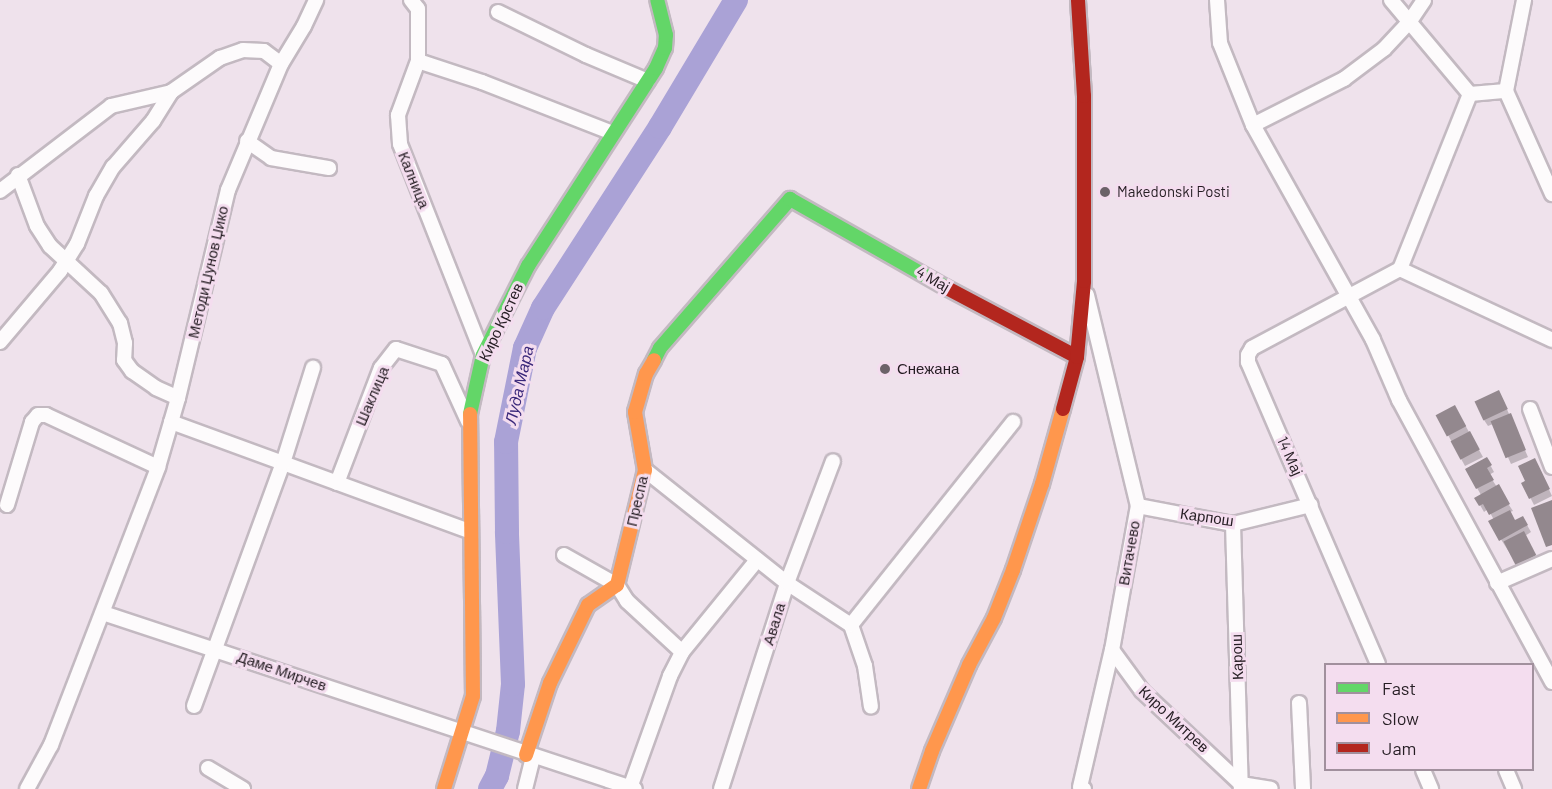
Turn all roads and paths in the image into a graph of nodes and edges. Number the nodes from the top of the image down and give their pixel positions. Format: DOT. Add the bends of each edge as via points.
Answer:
graph roads {
  1 [pos="316,0"];
  2 [pos="411,0"];
  3 [pos="657,0"];
  4 [pos="1078,0"];
  5 [pos="1217,0"];
  6 [pos="1391,0"];
  7 [pos="1424,0"];
  8 [pos="1524,0"];
  9 [pos="498,12"];
  10 [pos="1410,21"];
  11 [pos="418,61"];
  12 [pos="281,64"];
  13 [pos="648,81"];
  14 [pos="1506,91"];
  15 [pos="171,92"];
  16 [pos="1470,94"];
  17 [pos="1253,125"];
  18 [pos="613,133"];
  19 [pos="247,141"];
  20 [pos="329,168"];
  21 [pos="18,175"];
  22 [pos="0,191"];
  23 [pos="1552,194"];
  24 [pos="790,199"];
  25 [pos="66,261"];
  26 [pos="1400,269"];
  27 [pos="1084,281"];
  28 [pos="1348,296"];
  29 [pos="1552,340"];
  30 [pos="0,342"];
  31 [pos="483,356"];
  32 [pos="1077,357"];
  33 [pos="313,368"];
  34 [pos="178,398"];
  35 [pos="1530,409"];
  36 [pos="171,422"];
  37 [pos="468,422"];
  38 [pos="1013,422"];
  39 [pos="833,460"];
  40 [pos="283,463"];
  41 [pos="1552,466"];
  42 [pos="158,467"];
  43 [pos="645,470"];
  44 [pos="337,483"];
  45 [pos="1311,505"];
  46 [pos="8,506"];
  47 [pos="1138,506"];
  48 [pos="1233,524"];
  49 [pos="469,531"];
  50 [pos="564,555"];
  51 [pos="1552,559"];
  52 [pos="757,560"];
  53 [pos="787,583"];
  54 [pos="1497,583"];
  55 [pos="617,585"];
  56 [pos="104,613"];
  57 [pos="851,625"];
  58 [pos="215,648"];
  59 [pos="1112,650"];
  60 [pos="682,652"];
  61 [pos="1378,663"];
  62 [pos="1552,682"];
  63 [pos="1299,703"];
  64 [pos="194,706"];
  65 [pos="871,707"];
  66 [pos="460,732"];
  67 [pos="530,756"];
  68 [pos="208,768"];
  69 [pos="1423,771"];
  70 [pos="1506,771"];
  71 [pos="1241,787"];
  72 [pos="633,788"];
  73 [pos="27,789"];
  74 [pos="243,789"];
  75 [pos="444,789"];
  76 [pos="525,789"];
  77 [pos="722,789"];
  78 [pos="919,789"];
  79 [pos="1084,789"];
  80 [pos="1271,789"];
  81 [pos="1303,789"];
  82 [pos="1431,789"];
  83 [pos="1514,789"];
  1 -- 12 [label="street, Методи Џунов Џико"];
  2 -- 11 [label="street, Калница" via="418,9"];
  3 -- 13 [label="street, Киро Крстев" via="666,35 665,48"];
  4 -- 27 [label="street" via="1084,96"];
  5 -- 17 [label="street" via="1220,43"];
  6 -- 10 [label="street"];
  7 -- 10 [label="street"];
  8 -- 14 [label="street"];
  9 -- 13 [label="street"];
  10 -- 16 [label="street"];
  10 -- 17 [label="street" via="1384,49 1344,79"];
  11 -- 18 [label="street"];
  11 -- 31 [label="street, Калница" via="398,115 400,144"];
  12 -- 15 [label="street" via="264,51 243,50 220,58"];
  12 -- 19 [label="street, Методи Џунов Џико"];
  13 -- 18 [label="street, Киро Крстев"];
  14 -- 16 [label="street"];
  14 -- 23 [label="street"];
  15 -- 21 [label="street" via="111,106"];
  15 -- 25 [label="street" via="153,121 113,167"];
  16 -- 26 [label="street"];
  17 -- 28 [label="street"];
  18 -- 31 [label="street, Киро Крстев" via="528,266"];
  19 -- 20 [label="street" via="271,158"];
  19 -- 34 [label="street, Методи Џунов Џико" via="228,190"];
  21 -- 22 [label="street"];
  21 -- 25 [label="street" via="37,226"];
  24 -- 32 [label="street, 4 Мај"];
  24 -- 43 [label="street, Преспа" via="660,348 646,374 635,412"];
  25 -- 30 [label="street"];
  25 -- 34 [label="street" via="101,293 120,323 124,360 132,371"];
  26 -- 28 [label="street"];
  26 -- 29 [label="street"];
  27 -- 32 [label="street"];
  27 -- 47 [label="street, Витачево"];
  28 -- 45 [label="street, 14 Мај" via="1252,348 1248,355"];
  28 -- 54 [label="street"];
  31 -- 37 [label="street, Киро Крстев"];
  32 -- 78 [label="street" via="1042,484 1013,570 932,751"];
  33 -- 40 [label="street"];
  34 -- 36 [label="street, Методи Џунов Џико"];
  35 -- 41 [label="street"];
  36 -- 40 [label="street"];
  36 -- 42 [label="street, Методи Џунов Џико"];
  37 -- 44 [label="street, Шаклица" via="442,364 396,349 381,368"];
  37 -- 49 [label="street, Киро Крстев"];
  38 -- 57 [label="street"];
  39 -- 53 [label="street, Авала"];
  40 -- 44 [label="street"];
  40 -- 58 [label="street"];
  42 -- 46 [label="street" via="46,415 38,415 32,422"];
  42 -- 56 [label="street, Методи Џунов Џико"];
  43 -- 52 [label="street"];
  43 -- 55 [label="street, Преспа"];
  44 -- 49 [label="street"];
  45 -- 48 [label="street, Карпош"];
  45 -- 61 [label="street, 14 Мај"];
  47 -- 48 [label="street, Карпош"];
  47 -- 59 [label="street, Витачево"];
  48 -- 71 [label="street, Карош"];
  49 -- 66 [label="street, Киро Крстев" via="473,696"];
  50 -- 55 [label="street"];
  51 -- 54 [label="street"];
  52 -- 53 [label="street"];
  52 -- 60 [label="street"];
  53 -- 57 [label="street"];
  53 -- 77 [label="street, Авала"];
  54 -- 62 [label="street"];
  55 -- 60 [label="street" via="627,601"];
  55 -- 67 [label="street" via="588,605 550,683"];
  56 -- 58 [label="street, Даме Мирчев"];
  56 -- 73 [label="street, Методи Џунов Џико" via="51,745"];
  57 -- 65 [label="street" via="865,666"];
  58 -- 64 [label="street"];
  58 -- 66 [label="street, Даме Мирчев"];
  59 -- 71 [label="street, Киро Митрев" via="1142,691"];
  59 -- 79 [label="street, Витачево" via="1080,787"];
  60 -- 72 [label="street" via="670,676"];
  63 -- 81 [label="street"];
  66 -- 67 [label="street, Даме Мирчев"];
  66 -- 75 [label="street, Киро Крстев"];
  67 -- 72 [label="street, Даме Мирчев"];
  67 -- 76 [label="street"];
  68 -- 74 [label="street"];
  69 -- 82 [label="street"];
  70 -- 83 [label="street"];
  71 -- 80 [label="street"];
}
